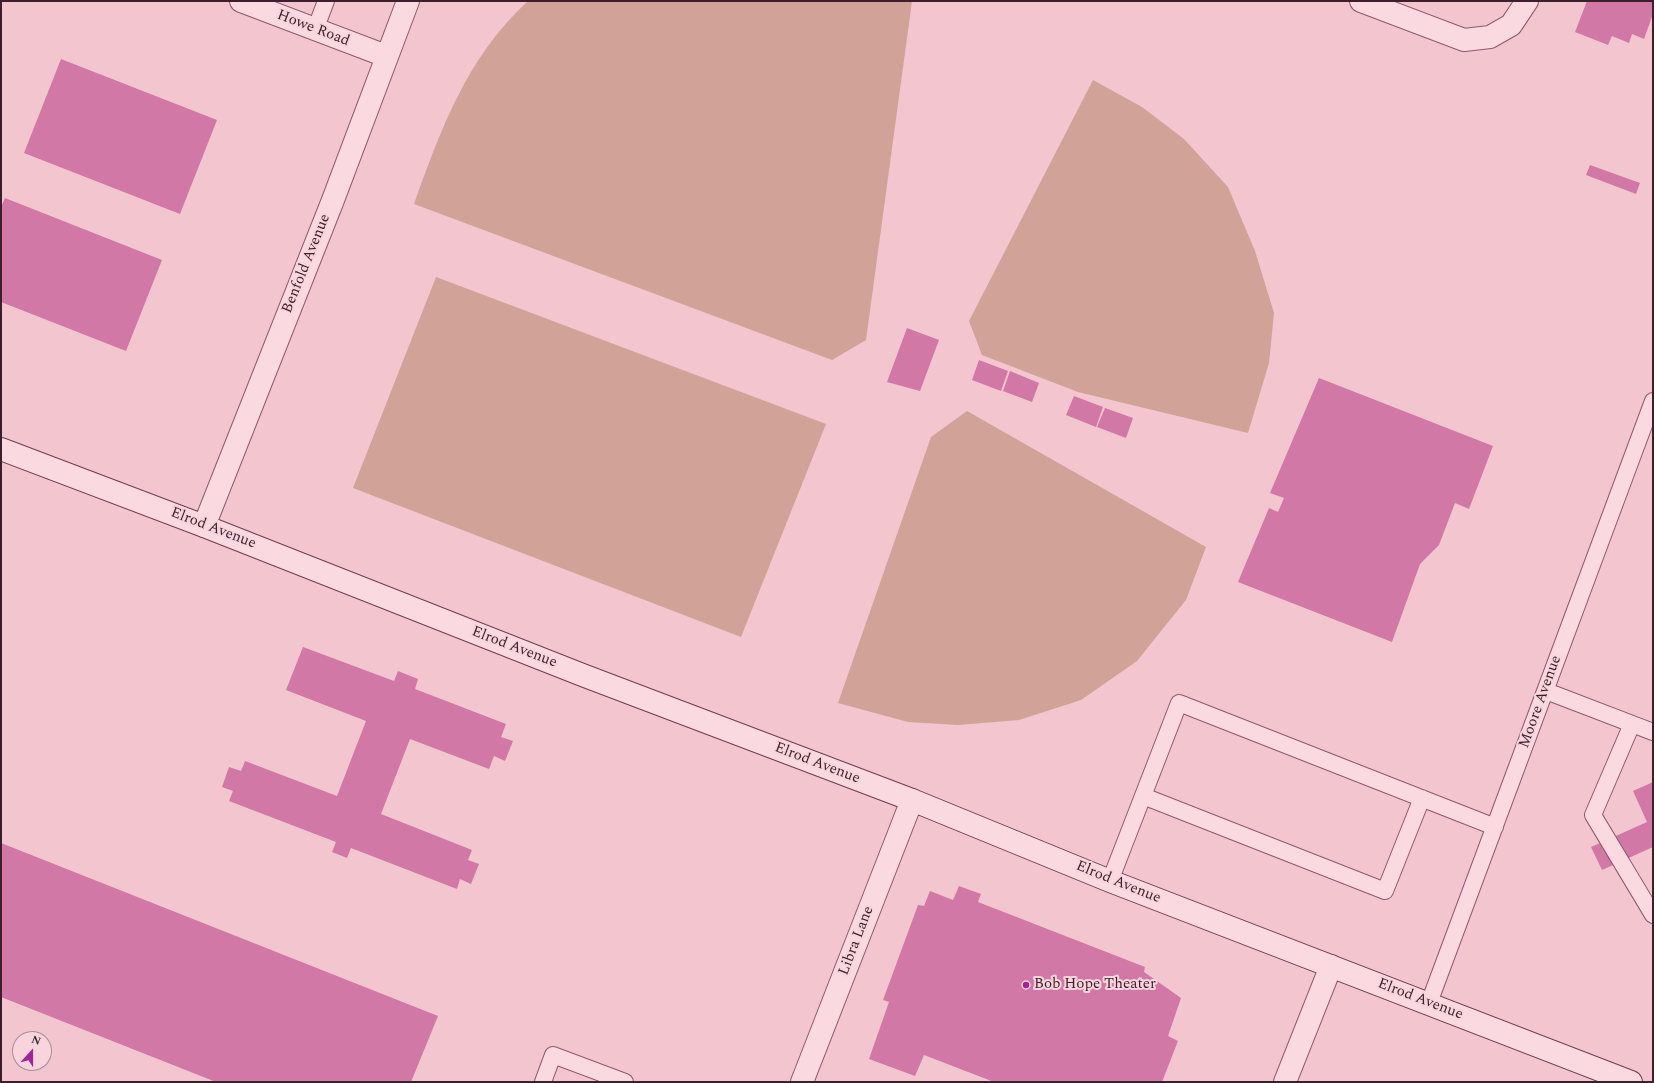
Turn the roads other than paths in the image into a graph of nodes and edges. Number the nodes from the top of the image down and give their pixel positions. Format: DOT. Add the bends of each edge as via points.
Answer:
graph roads {
  1 [pos="241,1"];
  2 [pos="326,1"];
  3 [pos="408,1"];
  4 [pos="1361,1"];
  5 [pos="1528,1"];
  6 [pos="315,30"];
  7 [pos="386,56"];
  8 [pos="1653,401"];
  9 [pos="1,449"];
  10 [pos="204,526"];
  11 [pos="1546,691"];
  12 [pos="1632,724"];
  13 [pos="1653,732"];
  14 [pos="1143,796"];
  15 [pos="1422,798"];
  16 [pos="912,800"];
  17 [pos="1495,827"];
  18 [pos="1110,881"];
  19 [pos="1653,915"];
  20 [pos="1330,966"];
  21 [pos="1429,1003"];
  22 [pos="543,1082"];
  23 [pos="625,1082"];
  24 [pos="803,1082"];
  25 [pos="1285,1082"];
  26 [pos="1631,1082"];
  1 -- 6 [label="street, Howe Road"];
  2 -- 6 [label="lane"];
  3 -- 7 [label="street, Benfold Avenue"];
  4 -- 5 [label="street" via="1464,40 1490,37 1511,25"];
  6 -- 7 [label="street, Howe Road"];
  7 -- 10 [label="street, Benfold Avenue" via="333,200"];
  8 -- 11 [label="lane, Moore Avenue"];
  9 -- 10 [label="street, Elrod Avenue"];
  10 -- 16 [label="street, Elrod Avenue" via="585,676"];
  11 -- 12 [label="lane"];
  11 -- 17 [label="lane, Moore Avenue"];
  12 -- 13 [label="lane"];
  12 -- 19 [label="lane" via="1593,814"];
  14 -- 15 [label="lane" via="1179,703"];
  14 -- 15 [label="lane" via="1386,891"];
  14 -- 18 [label="lane"];
  15 -- 17 [label="lane"];
  16 -- 18 [label="street, Elrod Avenue"];
  16 -- 24 [label="street, Libra Lane"];
  17 -- 21 [label="lane, Moore Avenue"];
  18 -- 20 [label="street, Elrod Avenue"];
  20 -- 21 [label="street, Elrod Avenue"];
  20 -- 25 [label="street"];
  21 -- 26 [label="street, Elrod Avenue"];
  22 -- 23 [label="lane" via="553,1055"];
}
